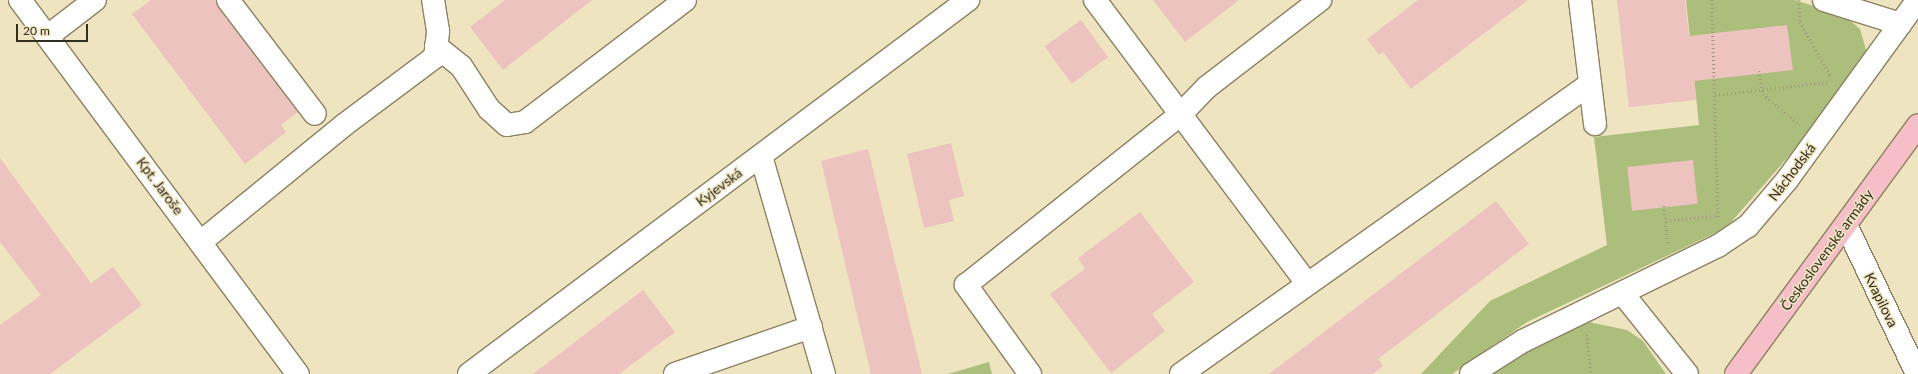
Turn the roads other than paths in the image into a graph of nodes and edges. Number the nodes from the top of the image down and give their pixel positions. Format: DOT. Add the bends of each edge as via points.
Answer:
graph roads {
  1 [pos="20,0"];
  2 [pos="95,0"];
  3 [pos="228,0"];
  4 [pos="685,0"];
  5 [pos="968,0"];
  6 [pos="1095,0"];
  7 [pos="1320,0"];
  8 [pos="1580,0"];
  9 [pos="1824,0"];
  10 [pos="1918,0"];
  11 [pos="435,1"];
  12 [pos="1900,24"];
  13 [pos="48,36"];
  14 [pos="436,46"];
  15 [pos="1590,84"];
  16 [pos="315,114"];
  17 [pos="1180,115"];
  18 [pos="1595,124"];
  19 [pos="1918,125"];
  20 [pos="761,156"];
  21 [pos="1846,225"];
  22 [pos="202,241"];
  23 [pos="1307,283"];
  24 [pos="1623,294"];
  25 [pos="811,327"];
  26 [pos="298,374"];
  27 [pos="469,374"];
  28 [pos="678,374"];
  29 [pos="824,374"];
  30 [pos="1030,374"];
  31 [pos="1181,374"];
  32 [pos="1471,374"];
  33 [pos="1687,374"];
  34 [pos="1736,374"];
  35 [pos="1917,374"];
  1 -- 13 [label="street, Kpt. Jaroše"];
  2 -- 13 [label="street"];
  3 -- 16 [label="street"];
  4 -- 14 [label="street" via="526,122 507,125 497,119 461,66"];
  5 -- 20 [label="street, Kyjevská"];
  6 -- 17 [label="street"];
  7 -- 17 [label="street" via="1207,86"];
  8 -- 15 [label="street"];
  9 -- 12 [label="street"];
  10 -- 12 [label="street, Náchodská"];
  11 -- 14 [label="street"];
  12 -- 24 [label="street, Náchodská" via="1787,180 1748,226 1718,246"];
  13 -- 22 [label="street, Kpt. Jaroše"];
  14 -- 22 [label="street" via="435,57 344,125"];
  15 -- 18 [label="street"];
  15 -- 23 [label="street"];
  17 -- 23 [label="street"];
  17 -- 30 [label="street" via="966,285"];
  19 -- 21 [label="main road, Československé armády"];
  20 -- 25 [label="street"];
  20 -- 27 [label="street, Kyjevská"];
  21 -- 34 [label="main road, Československé armády"];
  21 -- 35 [label="street, Kvapilova"];
  22 -- 26 [label="street, Kpt. Jaroše"];
  23 -- 31 [label="street"];
  24 -- 32 [label="street, Náchodská" via="1523,341"];
  24 -- 33 [label="street"];
  25 -- 28 [label="street"];
  25 -- 29 [label="street"];
}
